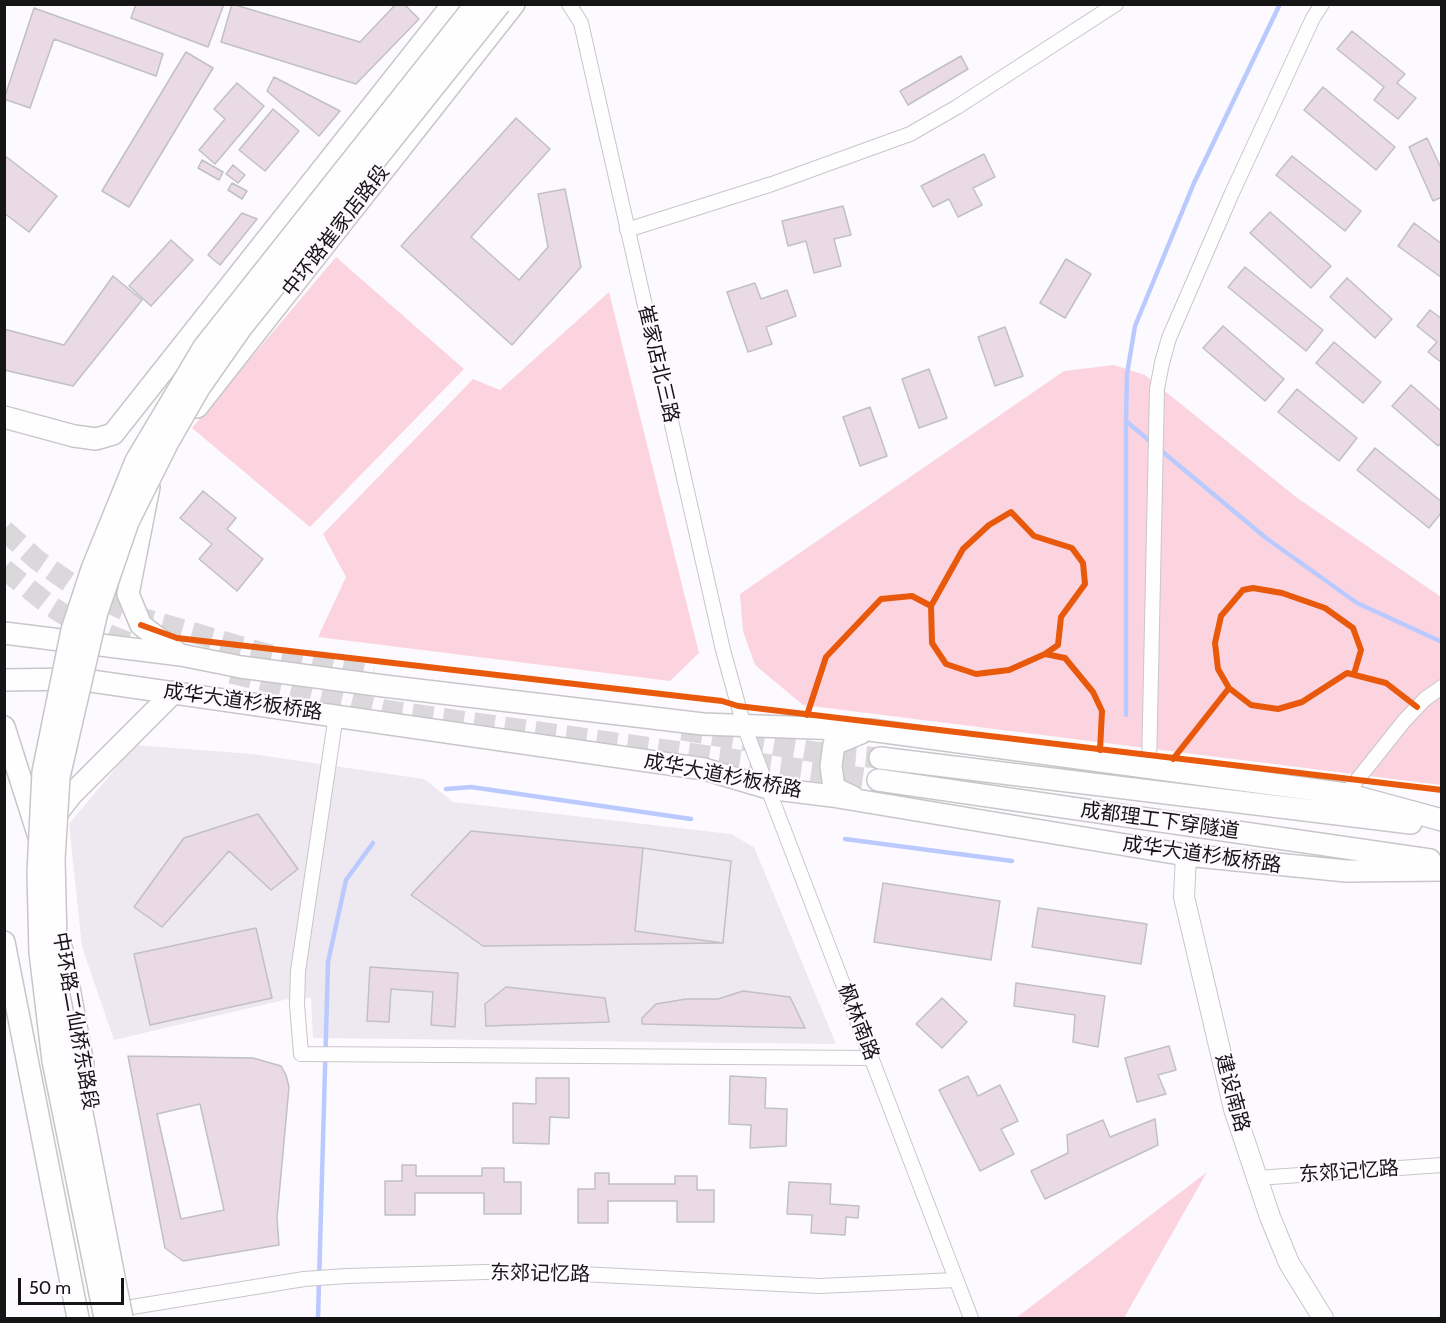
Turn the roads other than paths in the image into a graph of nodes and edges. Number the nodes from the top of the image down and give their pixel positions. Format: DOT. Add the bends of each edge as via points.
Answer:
graph roads {
  1 [pos="453,4"];
  2 [pos="476,4"];
  3 [pos="500,4"];
  4 [pos="514,4"];
  5 [pos="569,4"];
  6 [pos="1116,4"];
  7 [pos="1322,4"];
  8 [pos="627,230"];
  9 [pos="4,417"];
  10 [pos="4,633"];
  11 [pos="181,655"];
  12 [pos="4,680"];
  13 [pos="1442,687"];
  14 [pos="174,692"];
  15 [pos="336,715"];
  16 [pos="744,726"];
  17 [pos="4,727"];
  18 [pos="870,730"];
  19 [pos="880,758"];
  20 [pos="1149,768"];
  21 [pos="878,780"];
  22 [pos="768,788"];
  23 [pos="1346,794"];
  24 [pos="862,801"];
  25 [pos="1442,820"];
  26 [pos="1442,828"];
  27 [pos="1186,855"];
  28 [pos="46,860"];
  29 [pos="1442,862"];
  30 [pos="1442,870"];
  31 [pos="4,942"];
  32 [pos="871,1058"];
  33 [pos="1442,1165"];
  34 [pos="1257,1178"];
  35 [pos="956,1280"];
  36 [pos="125,1315"];
  37 [pos="78,1318"];
  38 [pos="105,1318"];
  39 [pos="971,1318"];
  40 [pos="1323,1318"];
  1 -- 9 [label="main road" via="113,434 85,438"];
  2 -- 38 [label="main road, bridge" via="204,347 136,462 92,569 72,630 43,772 38,873 40,952 53,1061"];
  3 -- 36 [label="main road, bridge" via="241,328 199,388 128,522 97,612 59,777 54,859 57,985"];
  4 -- 11 [label="main road, 中环路崔家店路段" via="177,431 160,460 147,492 128,594 141,625"];
  5 -- 8 [label="street, 崔家店北三路" via="580,23"];
  6 -- 8 [label="street" via="910,134 772,184"];
  7 -- 20 [label="street" via="1232,192 1169,338 1157,389"];
  8 -- 16 [label="street, 崔家店北三路"];
  10 -- 11 [label="main road, 成华大道杉板桥路"];
  11 -- 16 [label="main road, 成华大道杉板桥路" via="241,667 396,687"];
  12 -- 14 [label="main road, 成华大道杉板桥路" via="77,679"];
  13 -- 23 [label="street" via="1404,721"];
  14 -- 15 [label="main road, 成华大道杉板桥路"];
  14 -- 28 [label="main road" via="51,820"];
  15 -- 22 [label="main road, 成华大道杉板桥路" via="704,769"];
  15 -- 32 [label="street" via="298,971 301,1054"];
  16 -- 18 [label="main road, 成华大道杉板桥路"];
  16 -- 22 [label="street, 枫林南路"];
  17 -- 28 [label="main road, 中环路二仙桥东路段"];
  18 -- 20 [label="main road, 成华大道杉板桥路"];
  18 -- 24 [label="main road" via="834,744 831,766 834,788"];
  19 -- 26 [label="main road, 成都理工下穿隧道"];
  20 -- 23 [label="main road, 成华大道杉板桥路"];
  21 -- 29 [label="main road, 成都理工下穿隧道"];
  22 -- 24 [label="main road, 成华大道杉板桥路"];
  22 -- 32 [label="street, 枫林南路"];
  23 -- 25 [label="main road, 成华大道杉板桥路"];
  24 -- 27 [label="main road, 成华大道杉板桥路"];
  27 -- 30 [label="main road, 成华大道杉板桥路" via="1346,871"];
  27 -- 34 [label="street, 建设南路" via="1184,897 1234,1108"];
  28 -- 36 [label="main road, 中环路二仙桥东路段"];
  31 -- 37 [label="main road"];
  32 -- 35 [label="street, 枫林南路"];
  33 -- 34 [label="street, 东郊记忆路"];
  34 -- 40 [label="street, 建设南路" via="1289,1263"];
  35 -- 36 [label="street, 东郊记忆路" via="819,1286 521,1271 347,1276 304,1280"];
  35 -- 39 [label="street, 枫林南路"];
}
